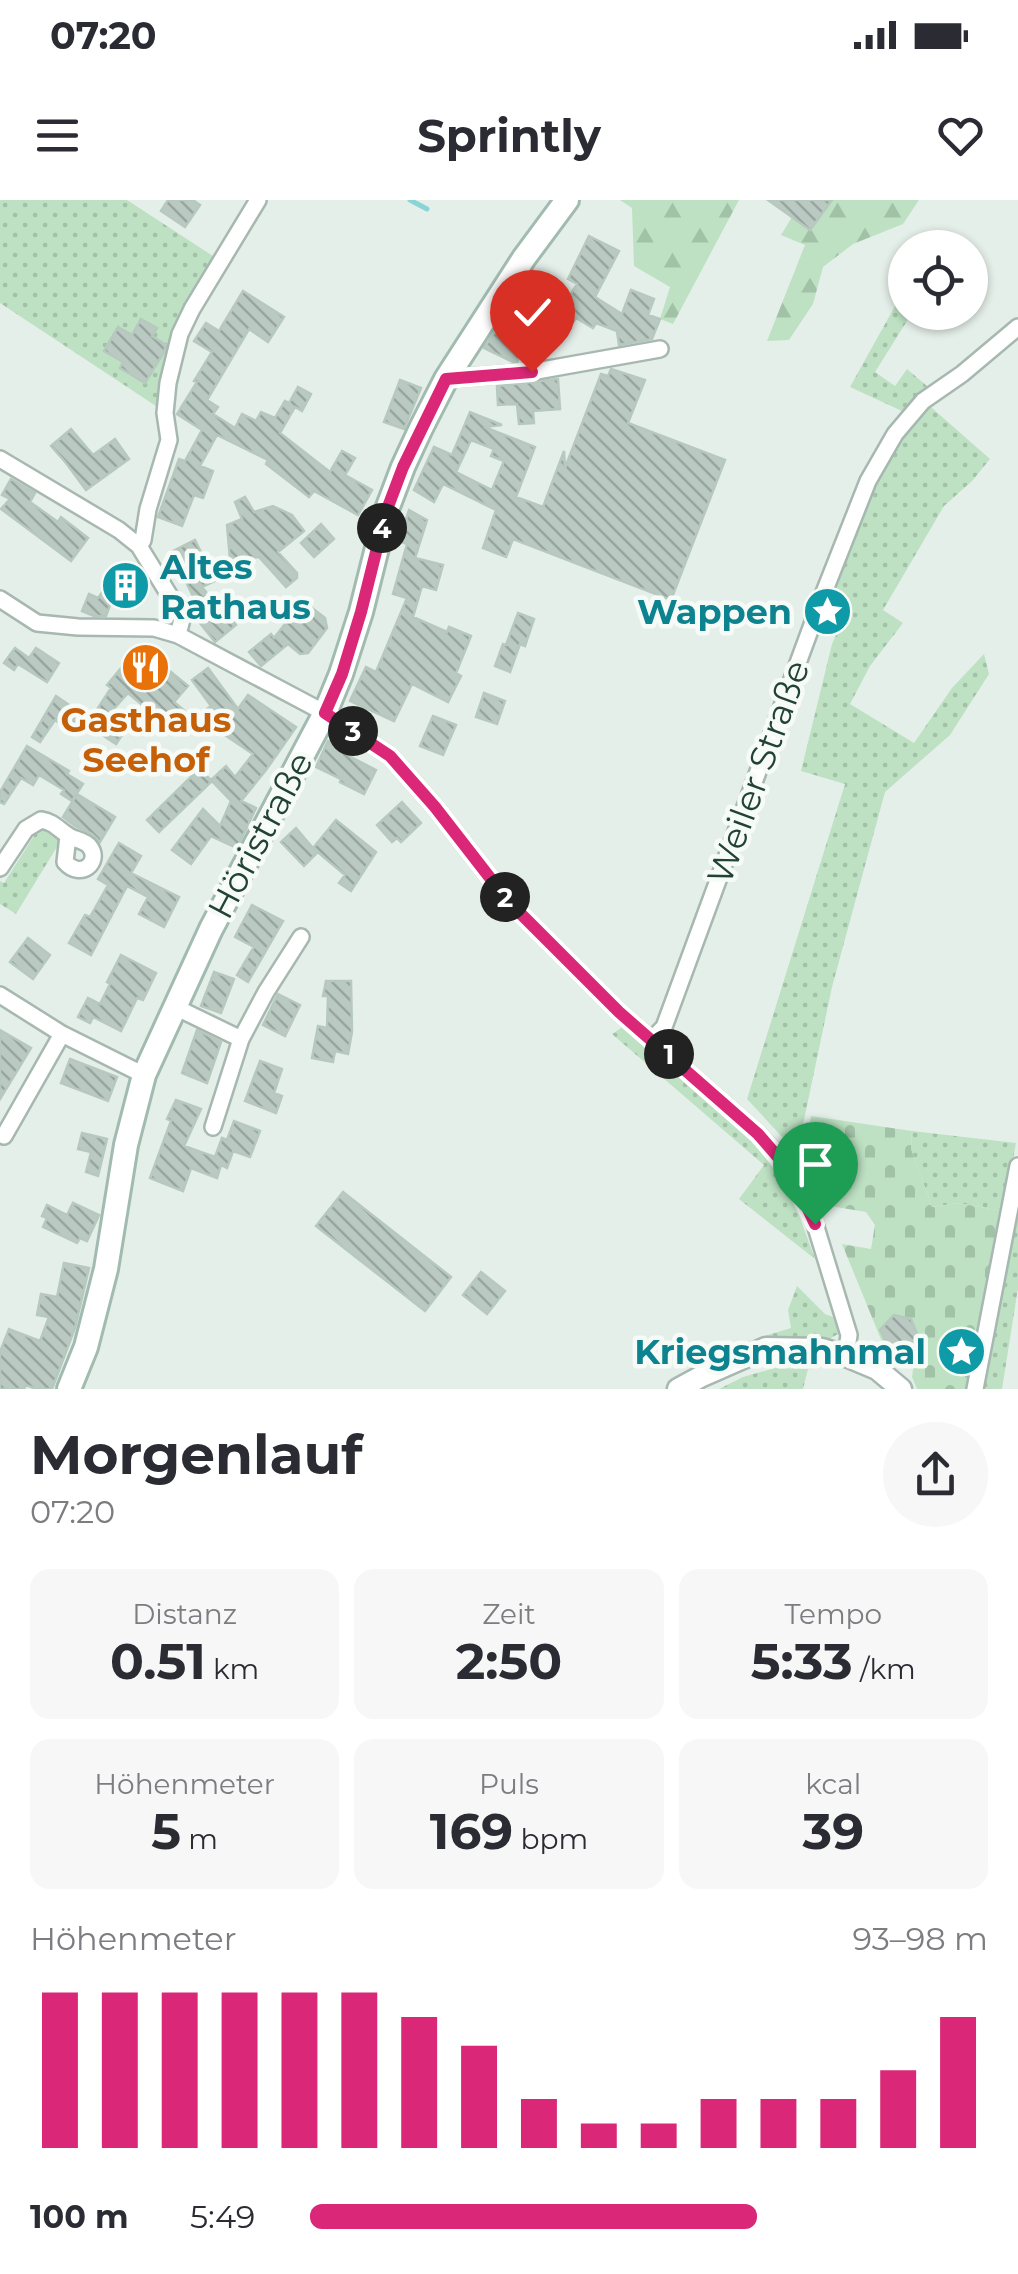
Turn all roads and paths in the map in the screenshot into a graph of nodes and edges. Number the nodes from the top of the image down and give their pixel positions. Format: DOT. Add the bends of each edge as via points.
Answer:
graph roads {
  1 [pos="258,200"];
  2 [pos="563,201"];
  3 [pos="1018,327"];
  4 [pos="660,348"];
  5 [pos="446,379"];
  6 [pos="6,462"];
  7 [pos="0,482"];
  8 [pos="139,546"];
  9 [pos="0,599"];
  10 [pos="178,635"];
  11 [pos="325,713"];
  12 [pos="68,836"];
  13 [pos="0,868"];
  14 [pos="301,938"];
  15 [pos="0,995"];
  16 [pos="175,1007"];
  17 [pos="62,1034"];
  18 [pos="242,1039"];
  19 [pos="651,1040"];
  20 [pos="144,1075"];
  21 [pos="213,1128"];
  22 [pos="4,1136"];
  23 [pos="1018,1166"];
  24 [pos="846,1356"];
  25 [pos="72,1388"];
  26 [pos="678,1389"];
  27 [pos="901,1389"];
  28 [pos="975,1389"];
  1 -- 8 [label="street" via="180,334 168,384 169,440"];
  2 -- 5 [label="main road, Höristraße"];
  3 -- 19 [label="street, Weiler Straße" via="923,401 868,482 664,1027"];
  4 -- 5 [label="street" via="532,372"];
  5 -- 11 [label="main road, Höristraße" via="386,512 361,612"];
  6 -- 7 [label="street"];
  6 -- 8 [label="street"];
  8 -- 10 [label="street" via="179,611"];
  9 -- 10 [label="street" via="37,623"];
  10 -- 11 [label="street"];
  11 -- 16 [label="main road, Höristraße"];
  11 -- 19 [label="street" via="390,756 508,901"];
  12 -- 13 [label="street" via="53,823 34,822"];
  14 -- 18 [label="street"];
  15 -- 17 [label="street"];
  16 -- 18 [label="street"];
  16 -- 20 [label="main road, Höristraße"];
  17 -- 20 [label="street"];
  17 -- 22 [label="street"];
  18 -- 21 [label="street"];
  19 -- 24 [label="street" via="790,1171 841,1302"];
  20 -- 25 [label="main road, Höristraße" via="106,1269"];
  23 -- 28 [label="street"];
  24 -- 26 [label="street" via="766,1348"];
  24 -- 27 [label="street"];
}
